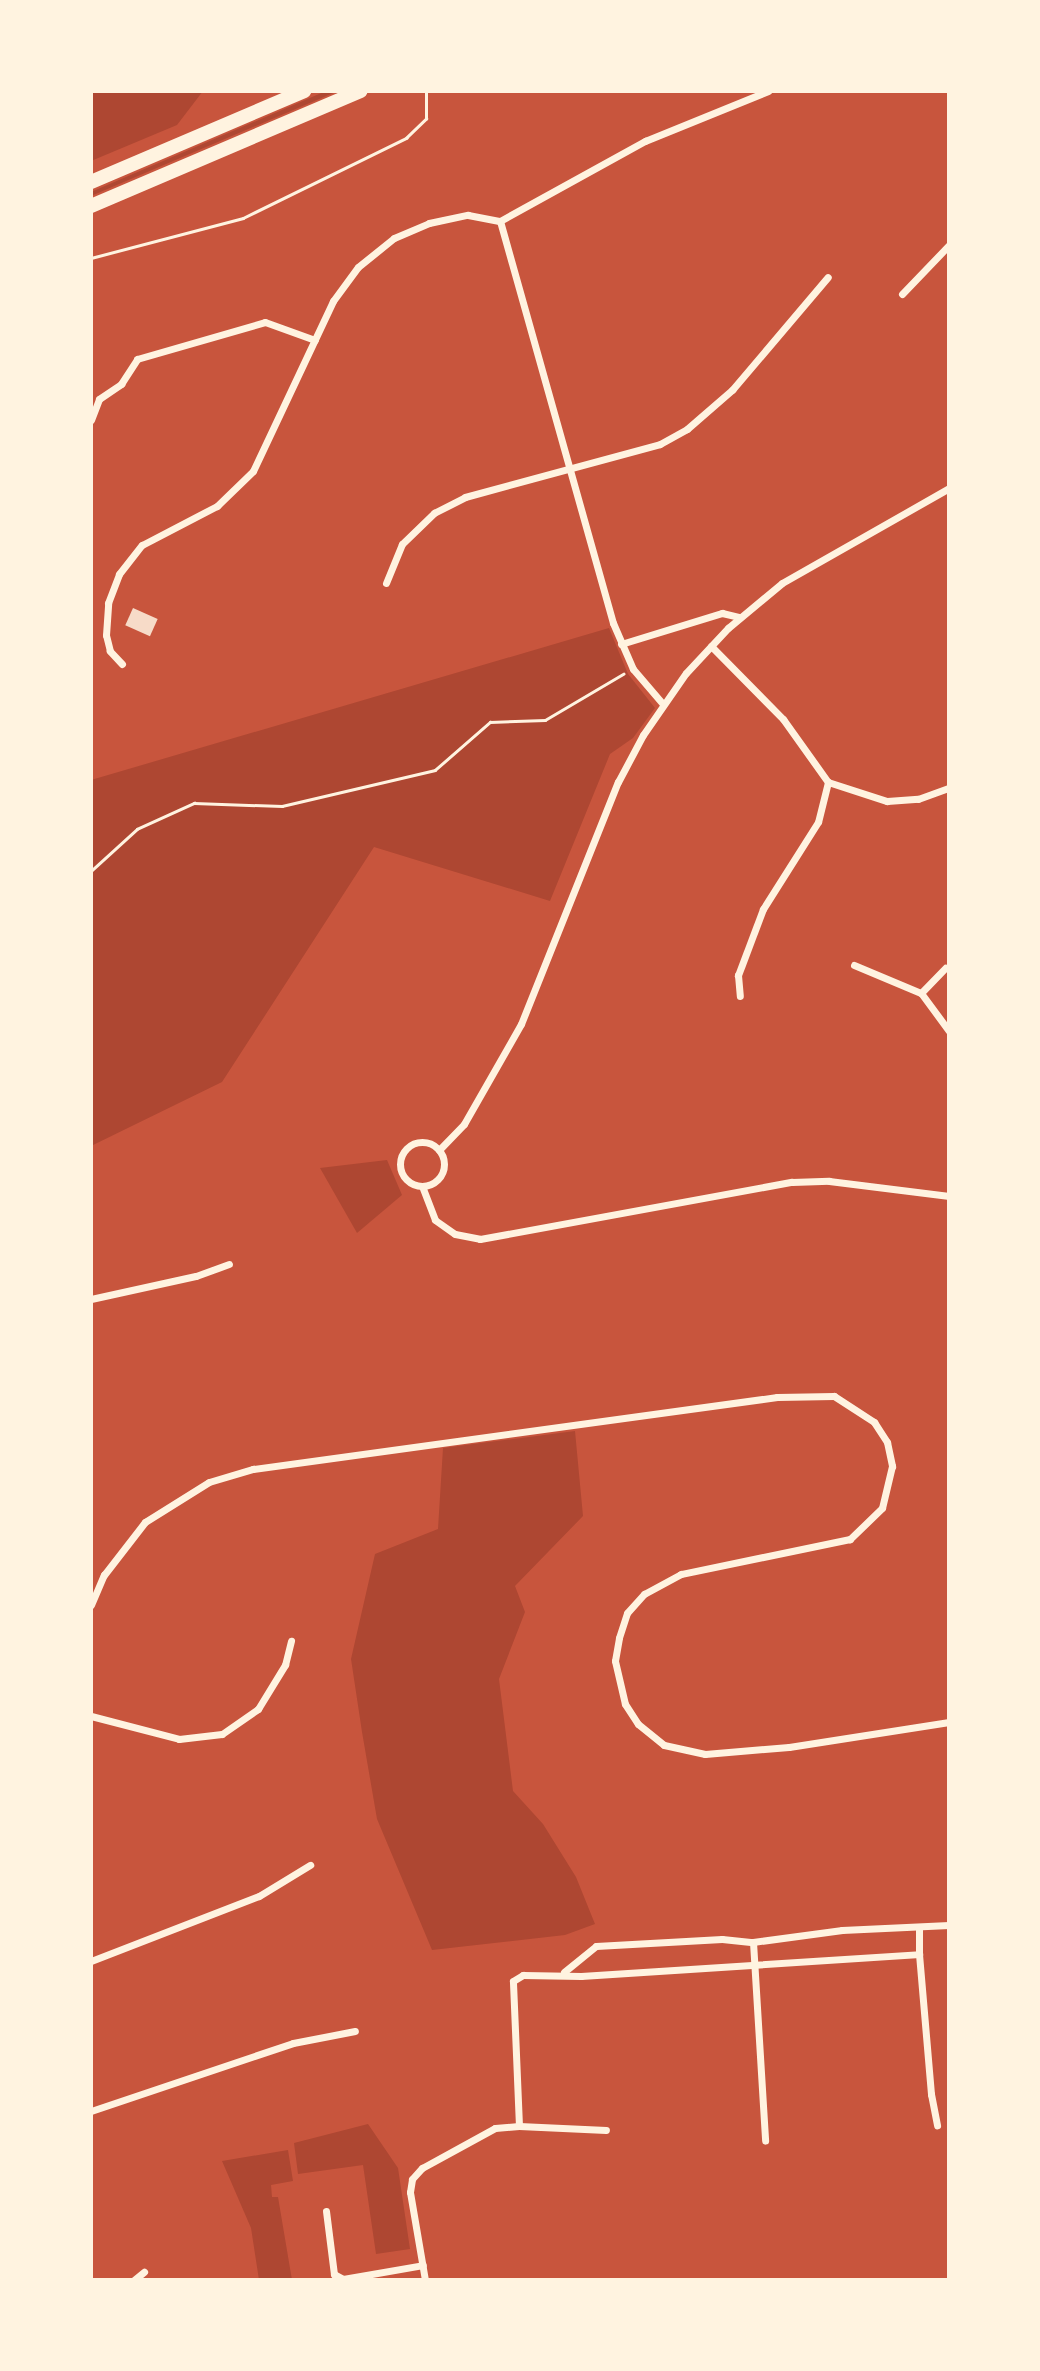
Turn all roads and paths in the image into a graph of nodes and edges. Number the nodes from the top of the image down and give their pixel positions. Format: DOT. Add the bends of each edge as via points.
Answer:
graph roads {
  1 [pos="304,91"];
  2 [pos="361,91"];
  3 [pos="426,91"];
  4 [pos="768,91"];
  5 [pos="91,182"];
  6 [pos="91,206"];
  7 [pos="500,222"];
  8 [pos="949,245"];
  9 [pos="91,258"];
  10 [pos="828,277"];
  11 [pos="902,294"];
  12 [pos="315,340"];
  13 [pos="91,419"];
  14 [pos="570,470"];
  15 [pos="949,488"];
  16 [pos="386,583"];
  17 [pos="740,617"];
  18 [pos="621,644"];
  19 [pos="711,646"];
  20 [pos="122,664"];
  21 [pos="633,669"];
  22 [pos="663,704"];
  23 [pos="828,782"];
  24 [pos="949,788"];
  25 [pos="91,871"];
  26 [pos="854,965"];
  27 [pos="945,968"];
  28 [pos="922,993"];
  29 [pos="740,996"];
  30 [pos="949,1031"];
  31 [pos="439,1150"];
  32 [pos="422,1186"];
  33 [pos="949,1196"];
  34 [pos="229,1264"];
  35 [pos="91,1299"];
  36 [pos="91,1605"];
  37 [pos="291,1641"];
  38 [pos="91,1716"];
  39 [pos="949,1722"];
  40 [pos="310,1865"];
  41 [pos="949,1925"];
  42 [pos="919,1927"];
  43 [pos="752,1942"];
  44 [pos="919,1954"];
  45 [pos="91,1961"];
  46 [pos="754,1962"];
  47 [pos="564,1972"];
  48 [pos="355,2031"];
  49 [pos="91,2111"];
  50 [pos="519,2126"];
  51 [pos="937,2126"];
  52 [pos="606,2130"];
  53 [pos="765,2141"];
  54 [pos="326,2211"];
  55 [pos="423,2265"];
  56 [pos="144,2272"];
  57 [pos="134,2280"];
  58 [pos="425,2280"];
  1 -- 5 [label="highway"];
  2 -- 6 [label="highway"];
  3 -- 9 [label="path" via="426,119 405,138 243,218"];
  4 -- 7 [label="street" via="645,141"];
  7 -- 12 [label="street" via="462,215 394,238 346,281"];
  7 -- 14 [label="street"];
  8 -- 11 [label="street"];
  10 -- 14 [label="street" via="732,390 687,429 660,444"];
  12 -- 13 [label="street" via="265,322 137,359 121,384 99,399"];
  12 -- 20 [label="street" via="247,477 213,508 142,545 120,573 108,603 106,635 110,651"];
  14 -- 16 [label="street" via="465,497 434,513 402,544"];
  14 -- 18 [label="street"];
  15 -- 17 [label="street" via="782,583"];
  17 -- 18 [label="street" via="722,613"];
  17 -- 19 [label="street"];
  18 -- 21 [label="street"];
  19 -- 22 [label="street"];
  19 -- 23 [label="street" via="783,719"];
  21 -- 22 [label="street"];
  21 -- 25 [label="path" via="601,682 545,720 490,722 435,769 282,806 194,803 137,829"];
  22 -- 31 [label="street" via="613,794 521,1024 464,1124"];
  23 -- 24 [label="street" via="887,801 918,799"];
  23 -- 29 [label="street" via="818,822 763,909 738,975"];
  26 -- 28 [label="street"];
  27 -- 28 [label="street"];
  28 -- 30 [label="street"];
  31 -- 32 [label="street" via="442,1171 432,1183"];
  31 -- 32 [label="street" via="423,1142 412,1144 402,1155 404,1177"];
  32 -- 33 [label="street" via="435,1220 455,1234 480,1240 792,1182 829,1181"];
  34 -- 35 [label="street" via="196,1276"];
  36 -- 39 [label="street" via="104,1575 145,1522 209,1482 253,1469 777,1397 834,1396 874,1422 887,1442 891,1478 882,1508 850,1539 681,1574 644,1594 628,1613 619,1638 615,1661 621,1693 638,1724 653,1737 683,1751 705,1754 789,1747"];
  37 -- 38 [label="street" via="285,1665 258,1709 222,1734 179,1739"];
  40 -- 45 [label="street" via="259,1896"];
  41 -- 42 [label="street"];
  42 -- 43 [label="street"];
  42 -- 44 [label="street"];
  43 -- 46 [label="street"];
  43 -- 47 [label="street" via="722,1938 596,1946"];
  44 -- 46 [label="street"];
  44 -- 51 [label="street" via="930,2094"];
  46 -- 47 [label="street" via="582,1976"];
  46 -- 53 [label="street"];
  47 -- 50 [label="street" via="523,1975 513,1981"];
  48 -- 49 [label="street" via="293,2043"];
  50 -- 52 [label="street"];
  50 -- 55 [label="street" via="495,2128 422,2168 412,2179 410,2192"];
  54 -- 55 [label="street" via="334,2274 343,2279"];
  55 -- 58 [label="street"];
  56 -- 57 [label="street"];
}
